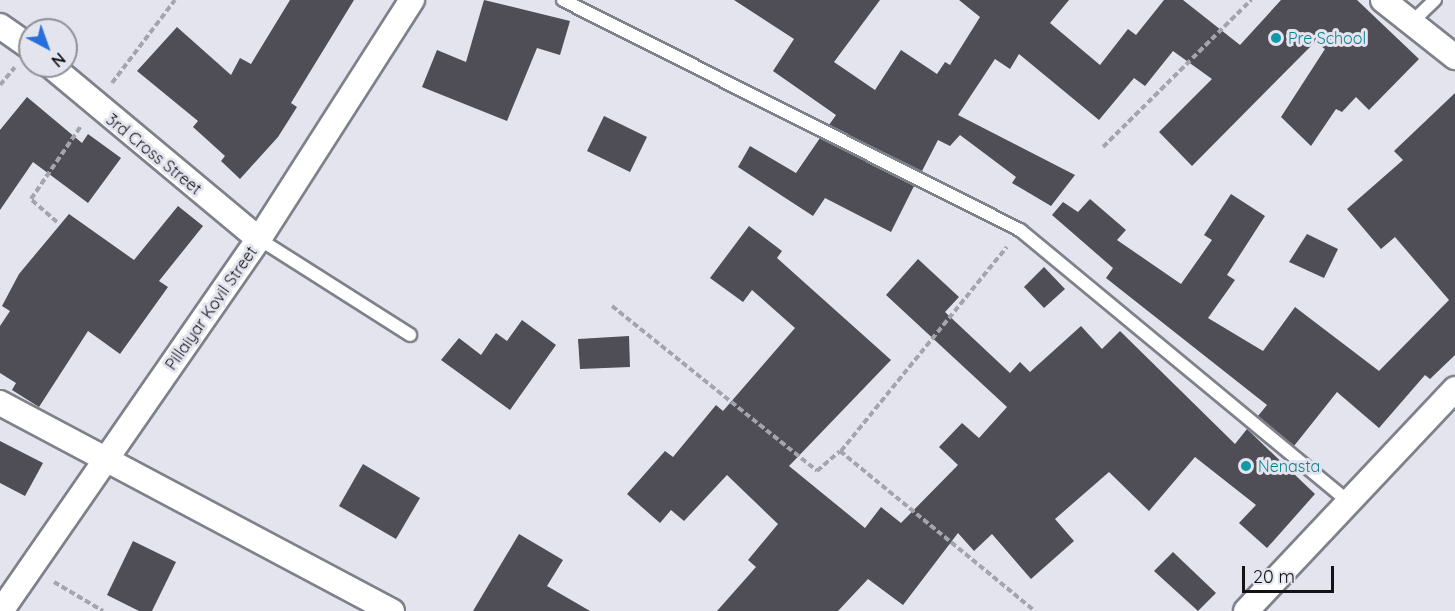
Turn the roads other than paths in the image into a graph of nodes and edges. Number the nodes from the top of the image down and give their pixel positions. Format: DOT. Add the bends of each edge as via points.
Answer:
graph roads {
  1 [pos="412,0"];
  2 [pos="563,0"];
  3 [pos="1383,0"];
  4 [pos="1435,0"];
  5 [pos="1412,22"];
  6 [pos="0,26"];
  7 [pos="18,39"];
  8 [pos="1455,57"];
  9 [pos="64,78"];
  10 [pos="259,239"];
  11 [pos="410,335"];
  12 [pos="1455,389"];
  13 [pos="0,403"];
  14 [pos="109,458"];
  15 [pos="1348,501"];
  16 [pos="1,611"];
  17 [pos="392,611"];
  18 [pos="1246,611"];
  1 -- 10 [label="street, Pillaiyar Kovil Street"];
  2 -- 15 [label="lane" via="1020,230"];
  3 -- 5 [label="street"];
  4 -- 5 [label="lane"];
  5 -- 8 [label="street"];
  6 -- 7 [label="street"];
  9 -- 10 [label="street, 3rd Cross Street"];
  10 -- 11 [label="lane"];
  10 -- 14 [label="street, Pillaiyar Kovil Street"];
  12 -- 15 [label="street"];
  13 -- 14 [label="street"];
  14 -- 16 [label="street, Pillaiyar Kovil Street"];
  14 -- 17 [label="street"];
  15 -- 18 [label="street"];
}
